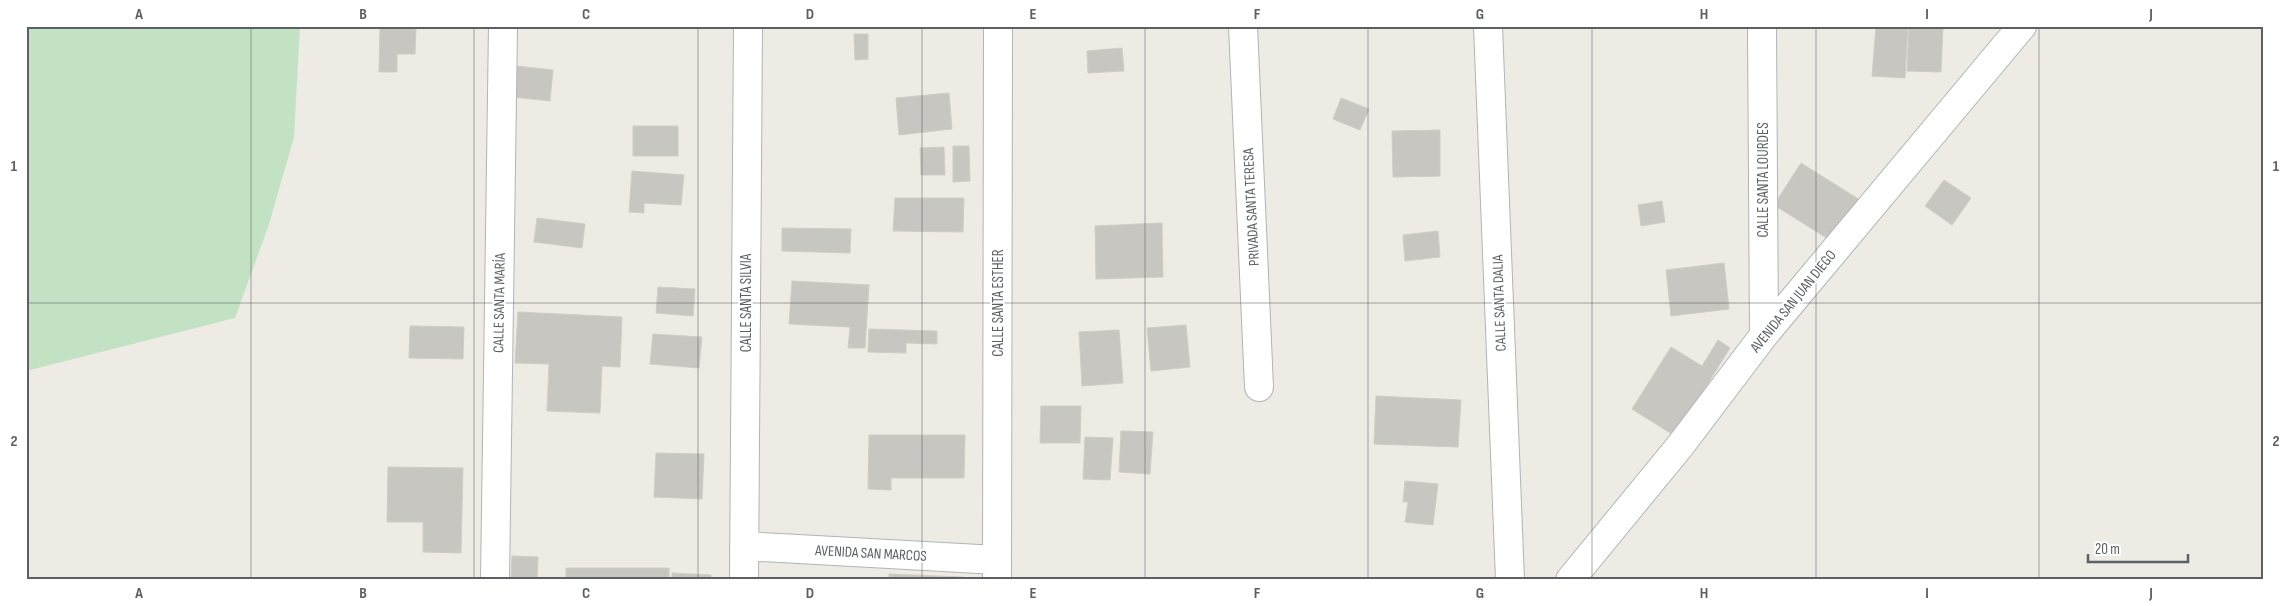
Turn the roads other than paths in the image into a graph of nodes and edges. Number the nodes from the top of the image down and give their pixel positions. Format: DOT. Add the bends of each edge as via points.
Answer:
graph roads {
  1 [pos="503,26"];
  2 [pos="748,26"];
  3 [pos="998,26"];
  4 [pos="1243,26"];
  5 [pos="1488,26"];
  6 [pos="1762,26"];
  7 [pos="2022,26"];
  8 [pos="1764,335"];
  9 [pos="1259,387"];
  10 [pos="744,546"];
  11 [pos="997,570"];
  12 [pos="495,580"];
  13 [pos="744,580"];
  14 [pos="1510,580"];
  15 [pos="1570,580"];
  1 -- 12 [label="street, CALLE SANTA MARÍA"];
  2 -- 10 [label="street, CALLE SANTA SILVIA"];
  3 -- 11 [label="street, CALLE SANTA ESTHER"];
  4 -- 9 [label="street, PRIVADA SANTA TERESA"];
  5 -- 14 [label="street, CALLE SANTA DALIA"];
  6 -- 8 [label="street, CALLE SANTA LOURDES"];
  7 -- 8 [label="street, AVENIDA SAN JUAN DIEGO"];
  8 -- 15 [label="street, AVENIDA SAN JUAN DIEGO" via="1680,446"];
  10 -- 11 [label="street, AVENIDA SAN MARCOS"];
  10 -- 13 [label="street, CALLE SANTA SILVIA"];
}
